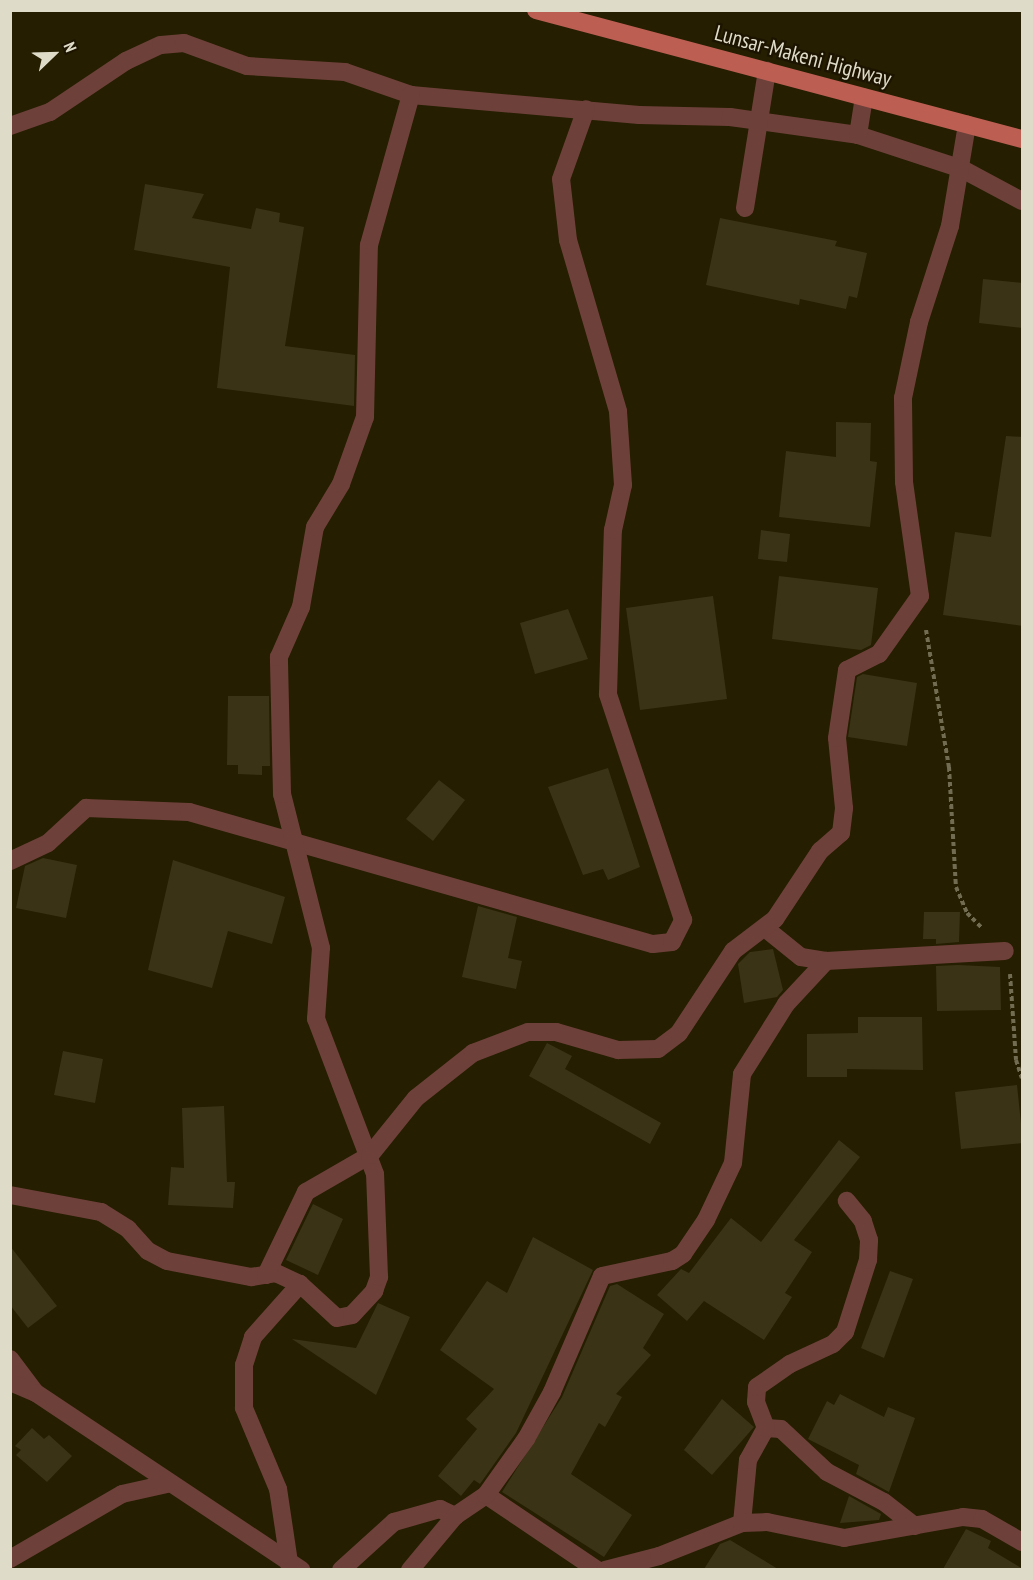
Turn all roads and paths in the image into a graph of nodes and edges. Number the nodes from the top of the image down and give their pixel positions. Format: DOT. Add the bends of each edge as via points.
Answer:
graph roads {
  1 [pos="536,10"];
  2 [pos="767,71"];
  3 [pos="411,95"];
  4 [pos="864,96"];
  5 [pos="586,108"];
  6 [pos="762,123"];
  7 [pos="967,124"];
  8 [pos="10,126"];
  9 [pos="858,135"];
  10 [pos="1023,139"];
  11 [pos="962,169"];
  12 [pos="1023,201"];
  13 [pos="745,208"];
  14 [pos="920,596"];
  15 [pos="291,840"];
  16 [pos="10,861"];
  17 [pos="765,928"];
  18 [pos="1005,951"];
  19 [pos="826,961"];
  20 [pos="1023,1078"];
  21 [pos="370,1155"];
  22 [pos="10,1195"];
  23 [pos="847,1201"];
  24 [pos="266,1275"];
  25 [pos="300,1284"];
  26 [pos="10,1359"];
  27 [pos="10,1382"];
  28 [pos="36,1393"];
  29 [pos="766,1428"];
  30 [pos="167,1484"];
  31 [pos="486,1495"];
  32 [pos="455,1516"];
  33 [pos="742,1523"];
  34 [pos="915,1526"];
  35 [pos="1023,1542"];
  36 [pos="10,1558"];
  37 [pos="294,1567"];
  38 [pos="341,1569"];
  39 [pos="410,1569"];
  40 [pos="597,1569"];
  41 [pos="605,1569"];
  1 -- 2 [label="main road, Lunsar-Makeni Highway"];
  2 -- 4 [label="main road, Lunsar-Makeni Highway"];
  2 -- 6 [label="street"];
  3 -- 5 [label="street"];
  3 -- 8 [label="street" via="345,72 247,66 209,49 173,44 126,61 51,112"];
  3 -- 15 [label="street" via="369,246 365,417 340,484 315,527 300,607 279,657 282,794"];
  4 -- 7 [label="main road, Lunsar-Makeni Highway"];
  4 -- 9 [label="street"];
  5 -- 6 [label="street"];
  5 -- 15 [label="street" via="561,179 567,240 618,411 623,485 613,530 608,694 682,920 672,942 653,944 354,862"];
  6 -- 9 [label="street"];
  6 -- 13 [label="street"];
  7 -- 10 [label="main road, Lunsar-Makeni Highway"];
  7 -- 11 [label="street"];
  9 -- 11 [label="street"];
  11 -- 12 [label="street"];
  11 -- 14 [label="street" via="903,398 904,482"];
  14 -- 17 [label="street" via="879,654 847,670 837,738 844,808 841,833 820,851"];
  14 -- 18 [label="path" via="949,767 956,887 967,913"];
  15 -- 16 [label="street" via="189,812 86,808 48,843"];
  15 -- 21 [label="street" via="312,897 321,948 315,1019 350,1118"];
  17 -- 19 [label="street" via="801,957"];
  17 -- 21 [label="street" via="733,951 679,1033 658,1049 618,1050 556,1032 507,1038 443,1073"];
  18 -- 19 [label="street"];
  18 -- 20 [label="path" via="1016,1060"];
  19 -- 31 [label="street" via="786,1004 742,1074 734,1163 706,1220 683,1254 672,1261 602,1276 552,1392"];
  21 -- 24 [label="street" via="306,1192"];
  21 -- 25 [label="street" via="378,1245 374,1291 345,1320 329,1313"];
  22 -- 24 [label="street" via="101,1212 128,1229 148,1251 167,1261 222,1274"];
  23 -- 29 [label="street" via="863,1221 869,1240 868,1260 846,1332 833,1344 790,1364 757,1388 756,1402"];
  24 -- 25 [label="street" via="276,1273"];
  25 -- 37 [label="street" via="253,1336 244,1365 244,1408 278,1489"];
  26 -- 28 [label="street"];
  27 -- 28 [label="street"];
  28 -- 30 [label="street"];
  29 -- 33 [label="street" via="748,1460"];
  29 -- 34 [label="street" via="781,1429 827,1472 884,1502"];
  30 -- 36 [label="street" via="122,1494"];
  30 -- 37 [label="street"];
  31 -- 32 [label="street"];
  31 -- 40 [label="street"];
  32 -- 38 [label="street" via="440,1509 394,1522"];
  32 -- 39 [label="street"];
  33 -- 34 [label="street" via="767,1522 844,1538"];
  33 -- 41 [label="street" via="659,1556"];
  34 -- 35 [label="street" via="963,1517 982,1519"];
}
